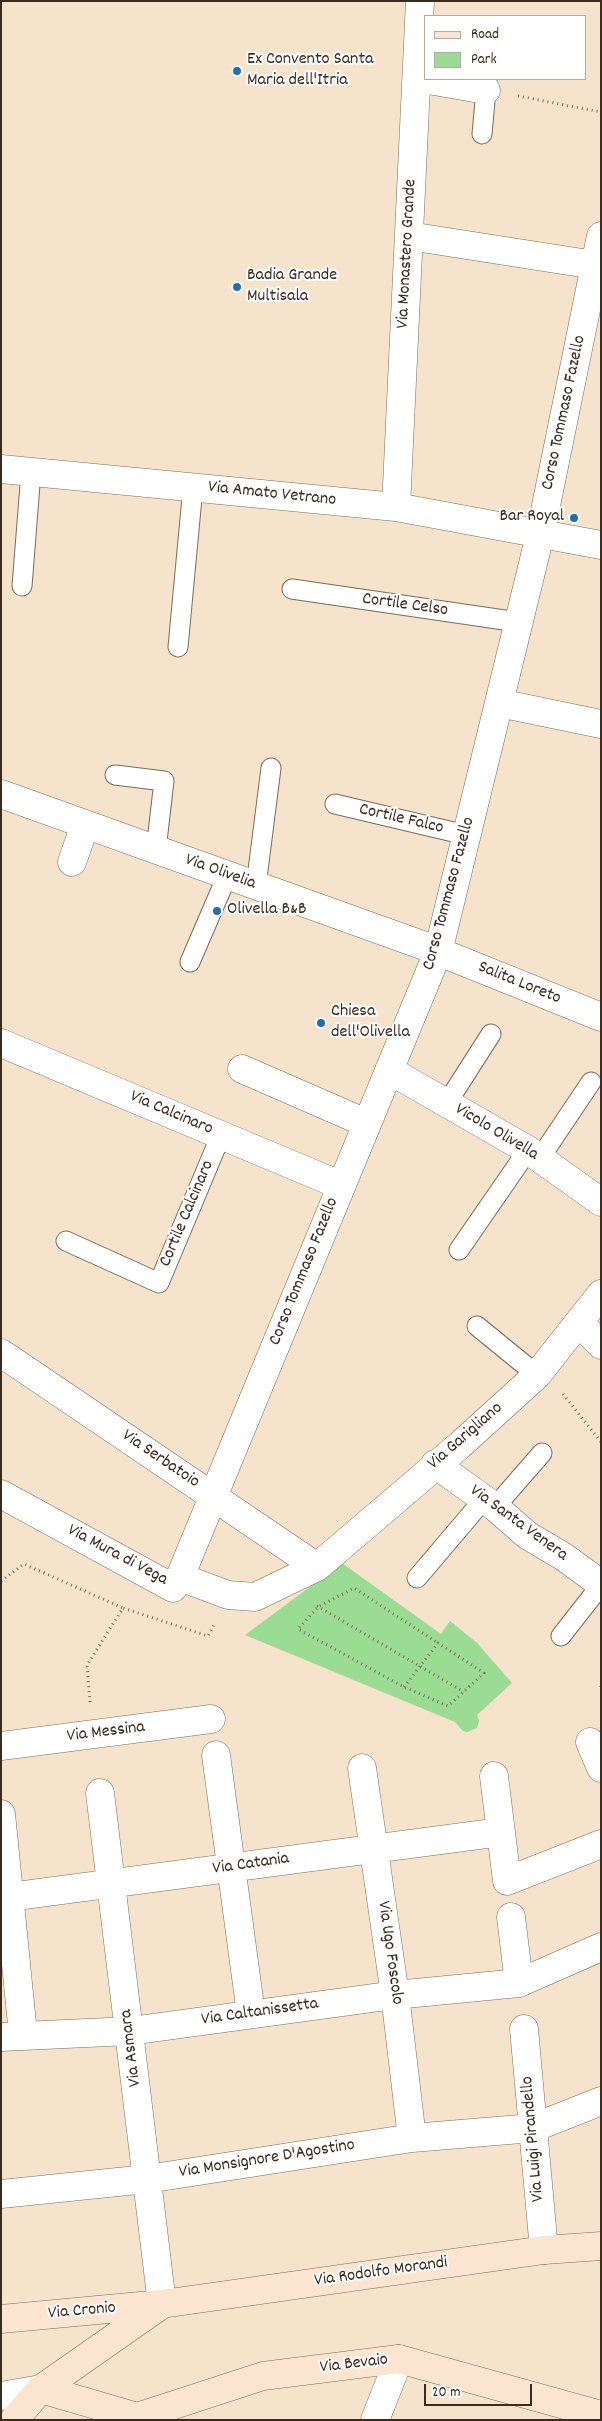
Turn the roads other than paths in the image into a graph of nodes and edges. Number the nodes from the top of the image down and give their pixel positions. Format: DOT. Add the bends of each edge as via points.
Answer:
graph roads {
  1 [pos="420,1"];
  2 [pos="417,78"];
  3 [pos="424,79"];
  4 [pos="440,80"];
  5 [pos="487,84"];
  6 [pos="482,134"];
  7 [pos="409,236"];
  8 [pos="601,236"];
  9 [pos="598,266"];
  10 [pos="1,469"];
  11 [pos="31,472"];
  12 [pos="193,487"];
  13 [pos="396,507"];
  14 [pos="540,535"];
  15 [pos="601,545"];
  16 [pos="22,586"];
  17 [pos="292,589"];
  18 [pos="518,622"];
  19 [pos="178,647"];
  20 [pos="499,703"];
  21 [pos="601,724"];
  22 [pos="271,768"];
  23 [pos="116,775"];
  24 [pos="1,794"];
  25 [pos="335,804"];
  26 [pos="85,825"];
  27 [pos="466,835"];
  28 [pos="156,850"];
  29 [pos="72,862"];
  30 [pos="227,876"];
  31 [pos="256,886"];
  32 [pos="438,952"];
  33 [pos="190,962"];
  34 [pos="601,1017"];
  35 [pos="491,1034"];
  36 [pos="1,1043"];
  37 [pos="242,1069"];
  38 [pos="389,1070"];
  39 [pos="591,1082"];
  40 [pos="447,1104"];
  41 [pos="366,1123"];
  42 [pos="221,1135"];
  43 [pos="534,1154"];
  44 [pos="340,1185"];
  45 [pos="601,1202"];
  46 [pos="66,1241"];
  47 [pos="459,1250"];
  48 [pos="601,1294"];
  49 [pos="579,1322"];
  50 [pos="477,1326"];
  51 [pos="601,1345"];
  52 [pos="1,1353"];
  53 [pos="540,1371"];
  54 [pos="542,1453"];
  55 [pos="435,1464"];
  56 [pos="1,1494"];
  57 [pos="215,1497"];
  58 [pos="490,1503"];
  59 [pos="317,1567"];
  60 [pos="180,1577"];
  61 [pos="417,1578"];
  62 [pos="601,1584"];
  63 [pos="561,1636"];
  64 [pos="211,1719"];
  65 [pos="590,1742"];
  66 [pos="1,1746"];
  67 [pos="216,1755"];
  68 [pos="362,1768"];
  69 [pos="601,1768"];
  70 [pos="494,1776"];
  71 [pos="100,1792"];
  72 [pos="1,1814"];
  73 [pos="501,1832"];
  74 [pos="601,1844"];
  75 [pos="375,1849"];
  76 [pos="230,1868"];
  77 [pos="110,1884"];
  78 [pos="6,1898"];
  79 [pos="511,1917"];
  80 [pos="601,1947"];
  81 [pos="519,1983"];
  82 [pos="395,1995"];
  83 [pos="251,2014"];
  84 [pos="524,2029"];
  85 [pos="130,2031"];
  86 [pos="12,2035"];
  87 [pos="601,2101"];
  88 [pos="533,2128"];
  89 [pos="412,2138"];
  90 [pos="147,2179"];
  91 [pos="1,2194"];
  92 [pos="601,2246"];
  93 [pos="544,2250"];
  94 [pos="162,2304"];
  95 [pos="1,2319"];
  96 [pos="399,2359"];
  97 [pos="41,2389"];
  98 [pos="1,2396"];
  99 [pos="559,2412"];
  100 [pos="601,2415"];
  101 [pos="140,2418"];
  102 [pos="14,2420"];
  103 [pos="376,2420"];
  1 -- 2 [label="street, Via Monastero Grande"];
  2 -- 3 [label="street"];
  2 -- 7 [label="street, Via Monastero Grande"];
  4 -- 5 [label="street"];
  5 -- 6 [label="lane"];
  7 -- 9 [label="street"];
  7 -- 13 [label="street, Via Monastero Grande"];
  8 -- 9 [label="street, Corso Tommaso Fazello"];
  9 -- 14 [label="street, Corso Tommaso Fazello"];
  10 -- 11 [label="street, Via Amato Vetrano"];
  11 -- 12 [label="street, Via Amato Vetrano"];
  11 -- 16 [label="lane"];
  12 -- 13 [label="street, Via Amato Vetrano"];
  12 -- 19 [label="lane"];
  13 -- 14 [label="street, Via Amato Vetrano"];
  14 -- 15 [label="street, Via Amato Vetrano"];
  14 -- 18 [label="street, Corso Tommaso Fazello"];
  17 -- 18 [label="lane, Cortile Celso"];
  18 -- 20 [label="street, Corso Tommaso Fazello"];
  20 -- 21 [label="street"];
  20 -- 27 [label="street, Corso Tommaso Fazello"];
  22 -- 31 [label="lane"];
  23 -- 28 [label="lane" via="164,781"];
  24 -- 26 [label="street, Via Olivelia"];
  25 -- 27 [label="lane, Cortile Falco"];
  26 -- 28 [label="street, Via Olivelia"];
  26 -- 29 [label="street"];
  27 -- 32 [label="street, Corso Tommaso Fazello"];
  28 -- 30 [label="street, Via Olivelia"];
  30 -- 31 [label="street, Via Olivelia"];
  30 -- 33 [label="lane"];
  31 -- 32 [label="street, Via Olivelia"];
  32 -- 34 [label="street, Salita Loreto"];
  32 -- 38 [label="street, Corso Tommaso Fazello"];
  35 -- 40 [label="lane"];
  36 -- 42 [label="street, Via Calcinaro"];
  37 -- 41 [label="street"];
  38 -- 40 [label="street, Vicolo Olivella"];
  38 -- 41 [label="street, Corso Tommaso Fazello"];
  39 -- 43 [label="lane"];
  40 -- 43 [label="street, Vicolo Olivella"];
  41 -- 44 [label="street, Corso Tommaso Fazello"];
  42 -- 44 [label="street, Via Calcinaro"];
  42 -- 46 [label="lane, Cortile Calcinaro" via="159,1283"];
  43 -- 45 [label="street, Vicolo Olivella"];
  43 -- 47 [label="lane"];
  44 -- 57 [label="street, Corso Tommaso Fazello"];
  48 -- 49 [label="street, Via Garigliano"];
  49 -- 51 [label="street"];
  49 -- 53 [label="street, Via Garigliano"];
  50 -- 53 [label="lane"];
  52 -- 57 [label="street, Via Serbatoio"];
  53 -- 55 [label="street, Via Garigliano"];
  54 -- 58 [label="lane"];
  55 -- 58 [label="street, Via Santa Venera"];
  55 -- 59 [label="street, Via Garigliano"];
  56 -- 60 [label="street, Via Mura di Vega" via="173,1588"];
  57 -- 59 [label="street, Via Serbatoio"];
  57 -- 60 [label="street, Corso Tommaso Fazello"];
  58 -- 61 [label="lane"];
  58 -- 62 [label="street, Via Santa Venera" via="528,1535"];
  59 -- 60 [label="street, Via Mura di Vega" via="255,1596 228,1595"];
  62 -- 63 [label="lane"];
  64 -- 66 [label="street, Via Messina"];
  65 -- 69 [label="street"];
  67 -- 76 [label="street"];
  68 -- 75 [label="street, Via Ugo Foscolo"];
  70 -- 73 [label="street"];
  71 -- 77 [label="street, Via Asmara"];
  72 -- 78 [label="street"];
  73 -- 74 [label="street" via="507,1881"];
  73 -- 75 [label="street, Via Catania"];
  75 -- 76 [label="street, Via Catania"];
  75 -- 82 [label="street, Via Ugo Foscolo"];
  76 -- 77 [label="street, Via Catania"];
  76 -- 83 [label="street"];
  77 -- 78 [label="street, Via Catania"];
  77 -- 85 [label="street, Via Asmara"];
  78 -- 86 [label="street"];
  79 -- 81 [label="street"];
  80 -- 81 [label="street, Via Caltanissetta"];
  81 -- 82 [label="street, Via Caltanissetta"];
  82 -- 83 [label="street, Via Caltanissetta"];
  82 -- 89 [label="street, Via Ugo Foscolo"];
  83 -- 85 [label="street, Via Caltanissetta"];
  84 -- 88 [label="street, Via Luigi Pirandello"];
  85 -- 86 [label="street, Via Caltanissetta"];
  85 -- 90 [label="street, Via Asmara"];
  87 -- 88 [label="street, Via Monsignore D'Agostino"];
  88 -- 89 [label="street, Via Monsignore D'Agostino"];
  88 -- 93 [label="street, Via Luigi Pirandello"];
  89 -- 90 [label="street, Via Monsignore D'Agostino"];
  90 -- 91 [label="street, Via Monsignore D'Agostino"];
  90 -- 94 [label="street, Via Asmara"];
  92 -- 93 [label="street, Via Rodolfo Morandi"];
  93 -- 94 [label="street, Via Rodolfo Morandi"];
  94 -- 95 [label="street, Via Cronio"];
  94 -- 97 [label="street"];
  96 -- 99 [label="street, Via Bevaio"];
  96 -- 101 [label="street, Via Bevaio" via="263,2376"];
  96 -- 103 [label="street"];
  97 -- 98 [label="street"];
  97 -- 101 [label="street"];
  97 -- 102 [label="street"];
  99 -- 100 [label="street, Via Bevaio"];
}
